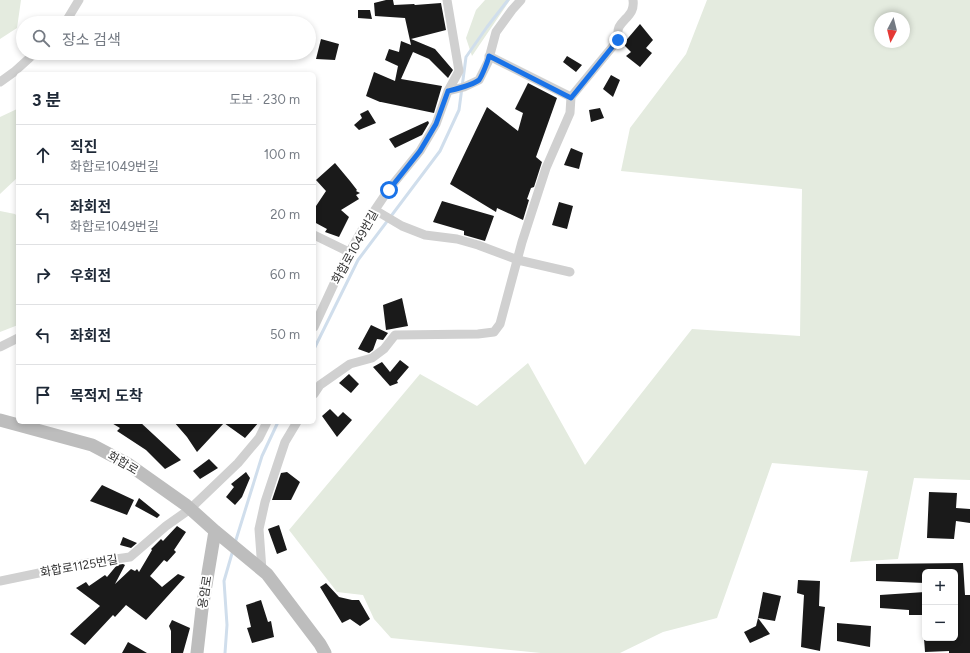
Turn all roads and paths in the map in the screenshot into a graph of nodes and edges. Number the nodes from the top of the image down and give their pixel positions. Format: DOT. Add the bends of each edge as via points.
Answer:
graph roads {
  1 [pos="79,0"];
  2 [pos="447,0"];
  3 [pos="520,0"];
  4 [pos="633,0"];
  5 [pos="69,16"];
  6 [pos="489,56"];
  7 [pos="28,60"];
  8 [pos="0,82"];
  9 [pos="456,89"];
  10 [pos="571,98"];
  11 [pos="374,210"];
  12 [pos="316,236"];
  13 [pos="349,252"];
  14 [pos="518,260"];
  15 [pos="570,272"];
  16 [pos="316,323"];
  17 [pos="16,339"];
  18 [pos="0,347"];
  19 [pos="316,390"];
  20 [pos="0,420"];
  21 [pos="266,424"];
  22 [pos="296,424"];
  23 [pos="190,509"];
  24 [pos="214,531"];
  25 [pos="262,570"];
  26 [pos="0,581"];
  27 [pos="197,653"];
  28 [pos="325,653"];
  1 -- 5 [label="street"];
  2 -- 9 [label="street, 화합로1049번길" via="459,71"];
  3 -- 6 [label="street" via="496,32"];
  4 -- 10 [label="street" via="633,8 618,28 618,40"];
  6 -- 9 [label="street" via="478,80"];
  6 -- 10 [label="street"];
  7 -- 8 [label="street"];
  9 -- 11 [label="street, 화합로1049번길" via="420,151"];
  10 -- 14 [label="street" via="570,113 546,168"];
  11 -- 13 [label="street, 화합로1049번길"];
  11 -- 14 [label="street" via="402,226 425,235 457,238"];
  12 -- 13 [label="street"];
  13 -- 16 [label="street, 화합로1049번길"];
  14 -- 15 [label="street"];
  14 -- 19 [label="street" via="500,324 494,332 395,335 384,349 372,358 350,364"];
  17 -- 18 [label="street"];
  20 -- 23 [label="main road, 화합로" via="92,445 128,464"];
  21 -- 23 [label="street" via="259,438 238,463"];
  22 -- 25 [label="street" via="285,442 258,529"];
  23 -- 24 [label="main road, 화합로"];
  23 -- 26 [label="street, 화합로1125번길" via="130,557"];
  24 -- 25 [label="main road, 화합로"];
  24 -- 27 [label="main road, 용암로"];
  25 -- 28 [label="main road" via="299,615"];
}
